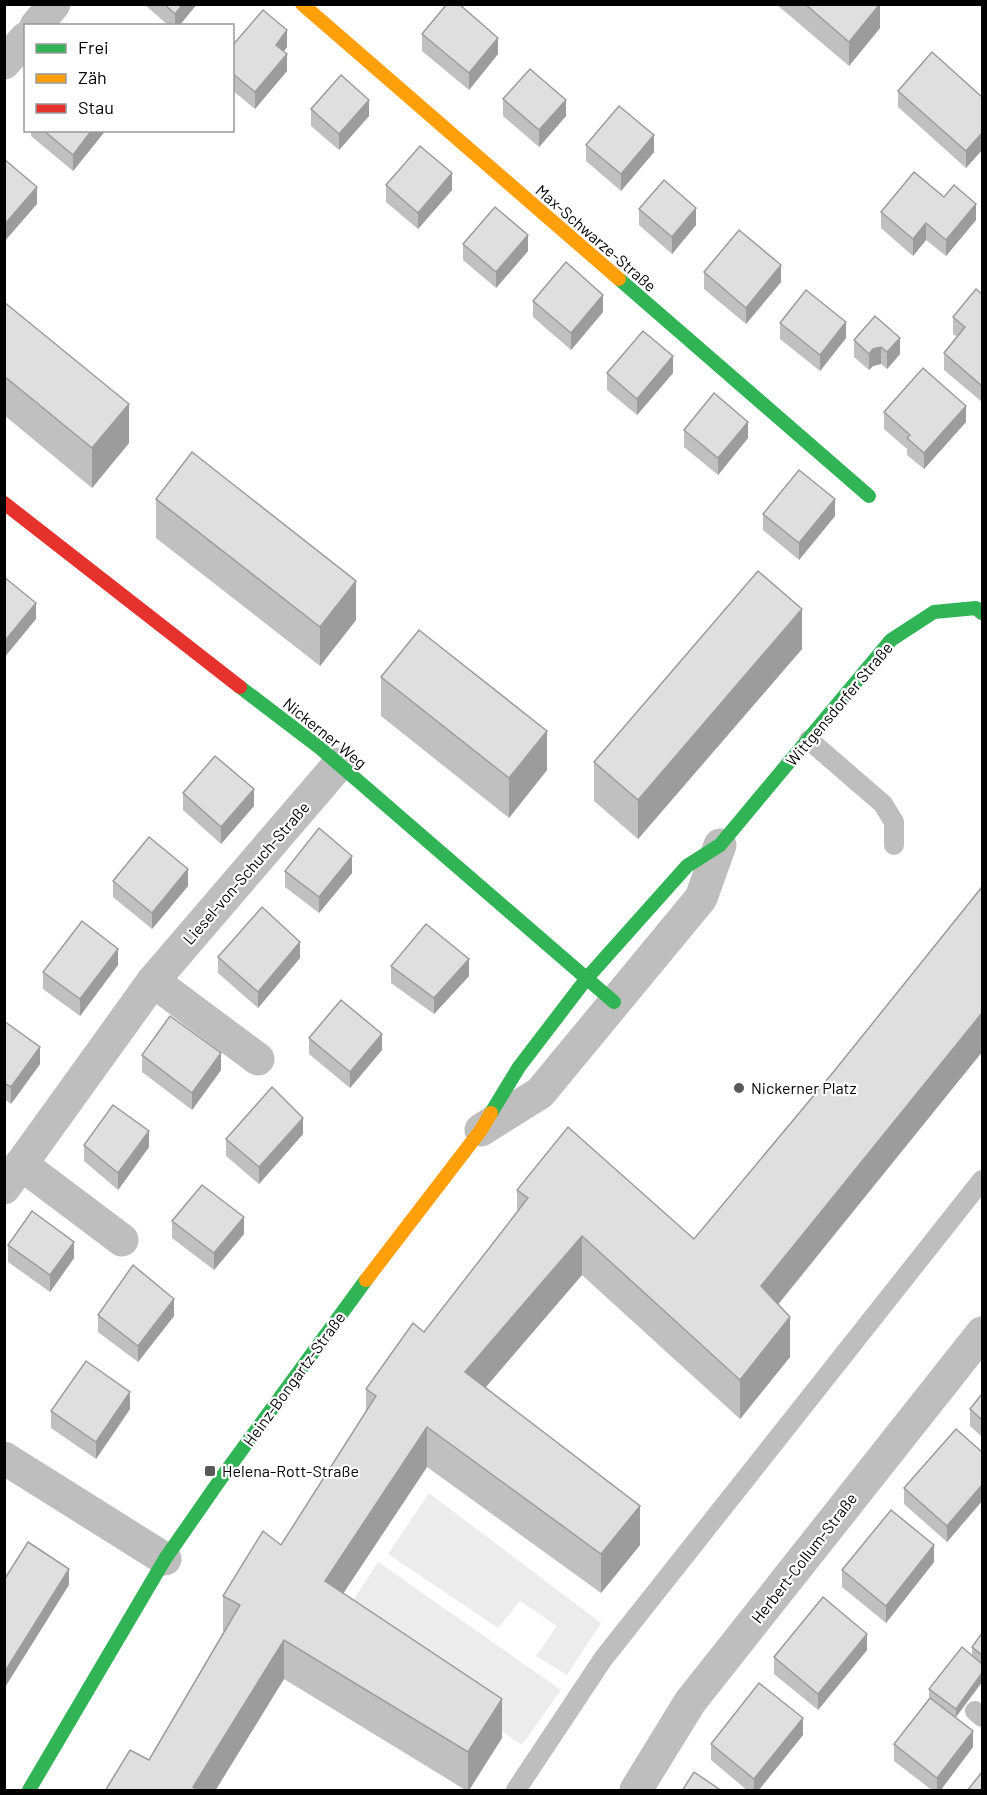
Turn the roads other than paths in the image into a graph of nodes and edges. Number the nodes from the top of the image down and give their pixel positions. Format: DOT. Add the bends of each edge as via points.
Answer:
graph roads {
  1 [pos="54,4"];
  2 [pos="302,4"];
  3 [pos="38,24"];
  4 [pos="24,40"];
  5 [pos="4,63"];
  6 [pos="869,496"];
  7 [pos="4,503"];
  8 [pos="982,613"];
  9 [pos="809,740"];
  10 [pos="339,764"];
  11 [pos="720,845"];
  12 [pos="894,845"];
  13 [pos="587,978"];
  14 [pos="153,981"];
  15 [pos="614,1002"];
  16 [pos="258,1059"];
  17 [pos="481,1130"];
  18 [pos="13,1176"];
  19 [pos="982,1180"];
  20 [pos="122,1240"];
  21 [pos="982,1333"];
  22 [pos="4,1458"];
  23 [pos="165,1559"];
  24 [pos="29,1791"];
  25 [pos="516,1791"];
  26 [pos="636,1791"];
  1 -- 3 [label="street"];
  2 -- 6 [label="street, Max-Schwarze-Straße"];
  4 -- 5 [label="street"];
  7 -- 10 [label="street, Nickerner Weg"];
  8 -- 9 [label="street, Wittgensdorfer Straße" via="976,608 934,612 891,640"];
  9 -- 11 [label="street, Wittgensdorfer Straße"];
  9 -- 12 [label="lane" via="883,804 894,822"];
  10 -- 13 [label="street, Nickerner Weg"];
  10 -- 14 [label="street, Liesel-von-Schuch-Straße"];
  11 -- 13 [label="street, Wittgensdorfer Straße" via="687,866"];
  11 -- 15 [label="street, Wittgensdorfer Straße" via="701,898"];
  13 -- 15 [label="street, Nickerner Weg"];
  13 -- 17 [label="street, Heinz-Bongartz-Straße" via="519,1067"];
  14 -- 16 [label="street"];
  14 -- 18 [label="street, Liesel-von-Schuch-Straße"];
  15 -- 17 [label="street, Heinz-Bongartz-Straße" via="540,1093"];
  17 -- 23 [label="street, Heinz-Bongartz-Straße" via="380,1261"];
  18 -- 20 [label="street, Liesel-von-Schuch-Straße"];
  19 -- 25 [label="lane" via="603,1659"];
  21 -- 26 [label="street, Herbert-Collum-Straße" via="690,1702"];
  22 -- 23 [label="street"];
  23 -- 24 [label="street, Heinz-Bongartz-Straße"];
}
